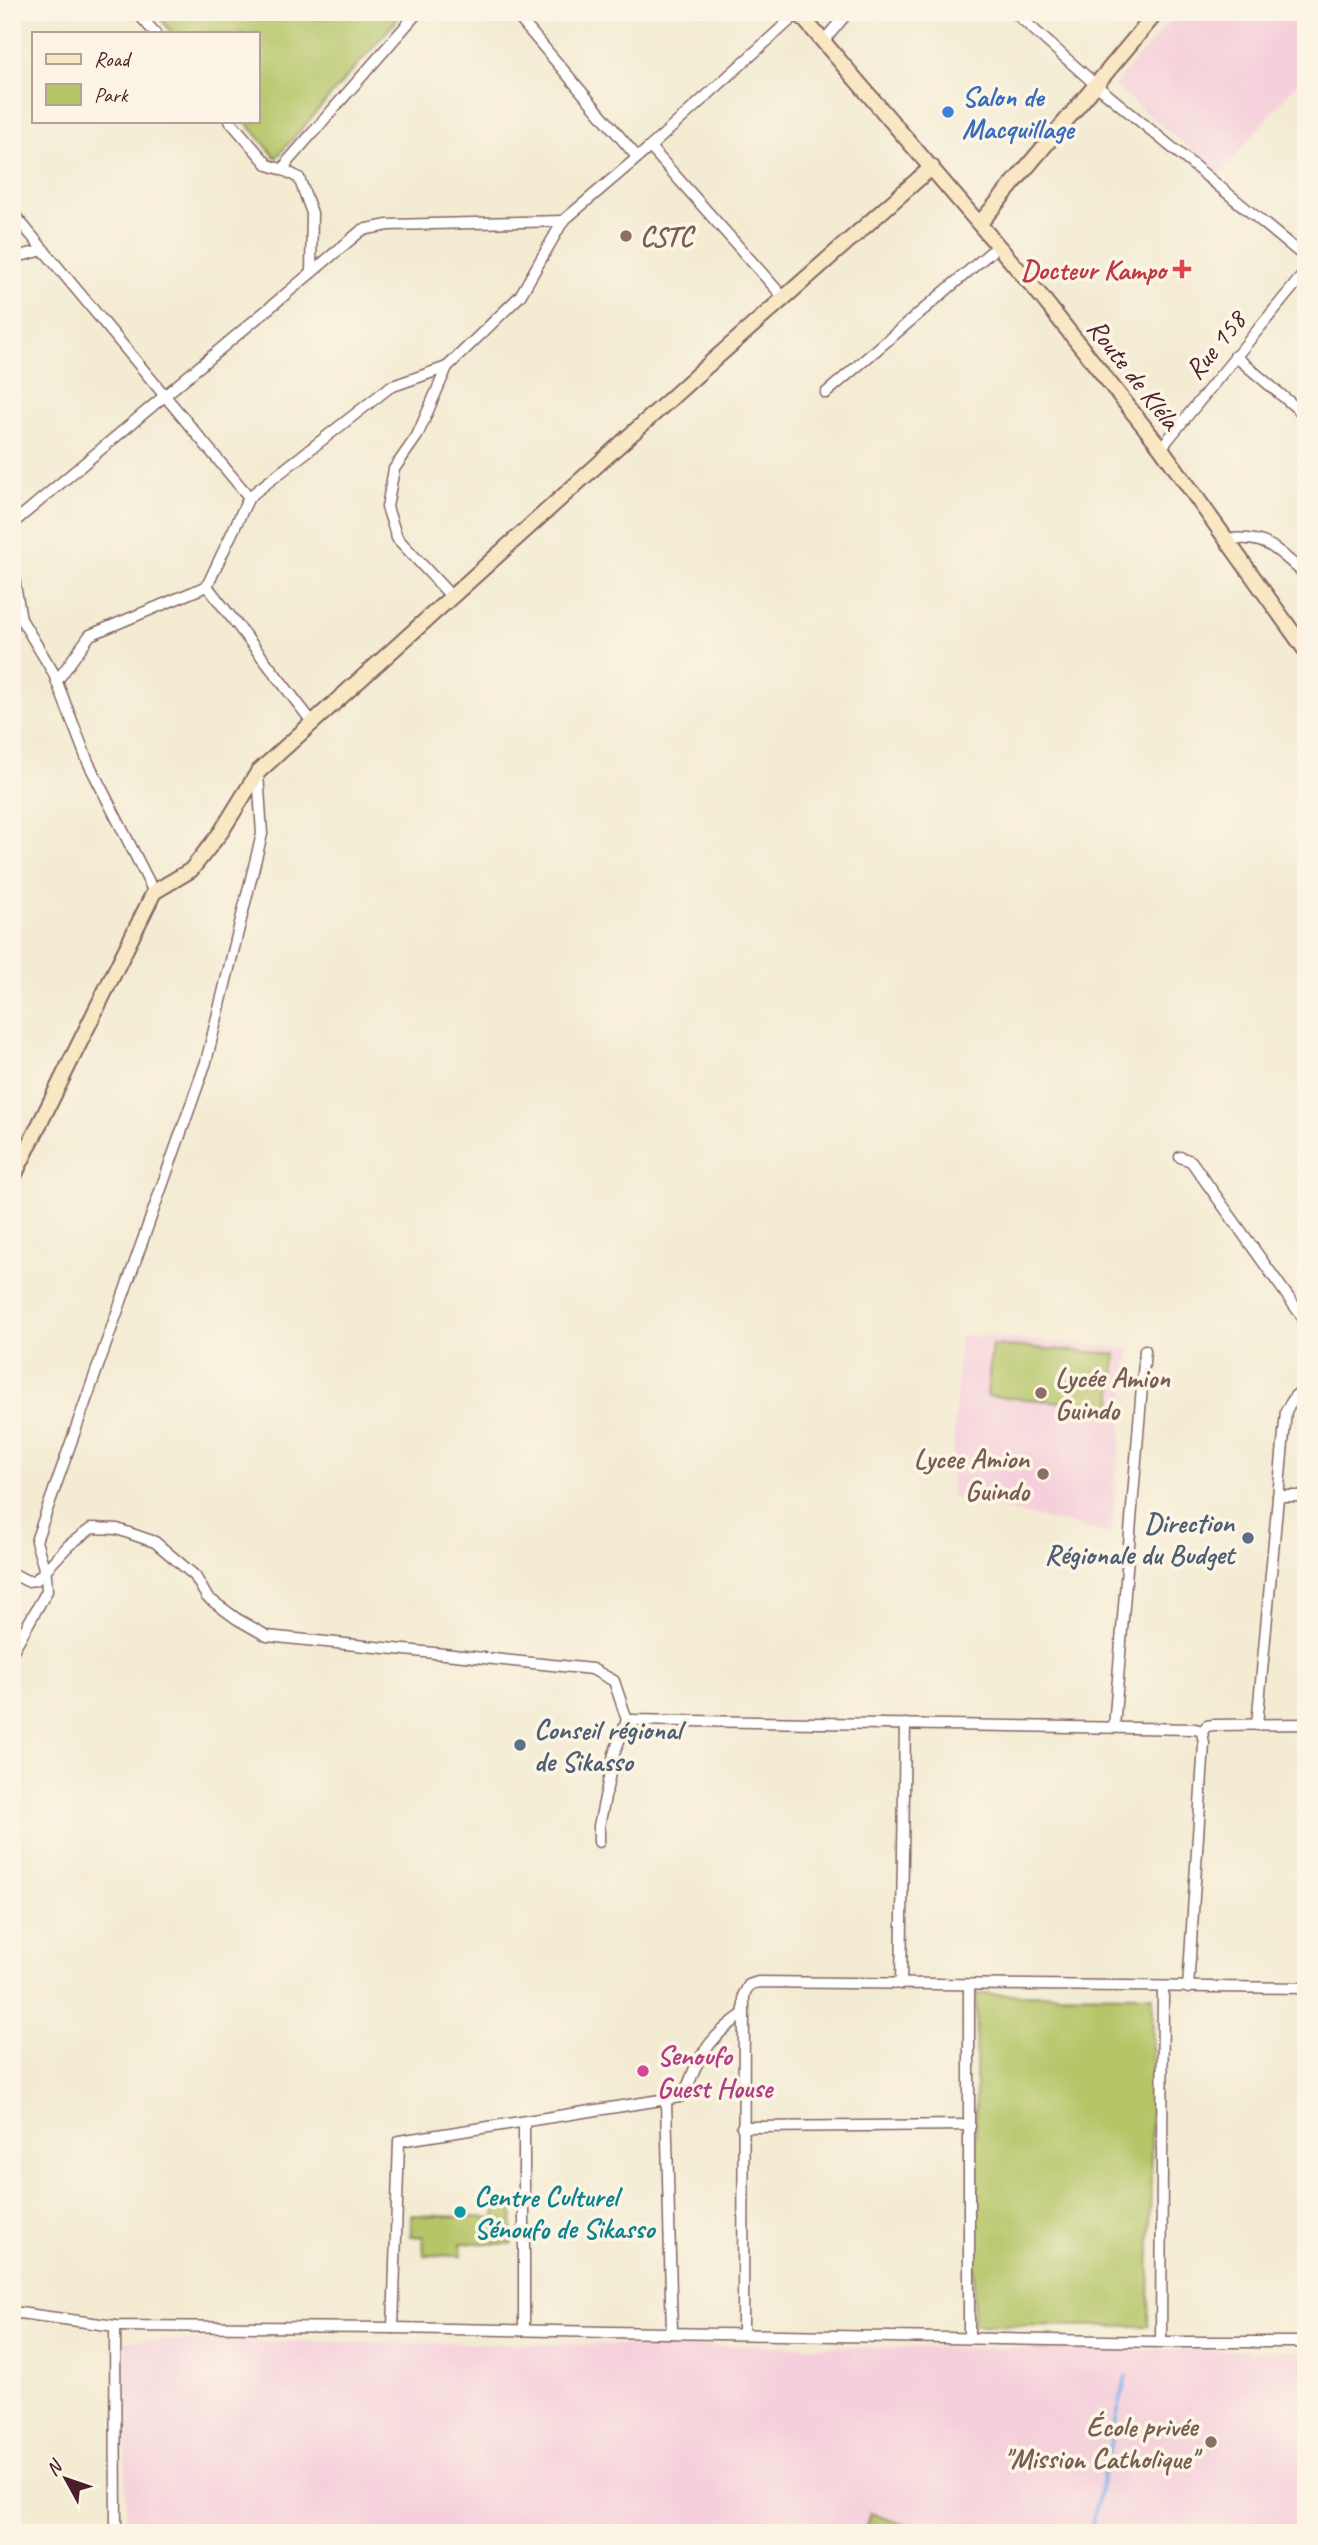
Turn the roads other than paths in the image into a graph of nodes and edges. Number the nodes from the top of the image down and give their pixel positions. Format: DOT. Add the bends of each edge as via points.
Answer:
graph roads {
  1 [pos="137,12"];
  2 [pos="418,12"];
  3 [pos="514,12"];
  4 [pos="848,12"];
  5 [pos="1014,12"];
  6 [pos="1157,12"];
  7 [pos="798,13"];
  8 [pos="154,32"];
  9 [pos="824,42"];
  10 [pos="1096,85"];
  11 [pos="231,122"];
  12 [pos="650,147"];
  13 [pos="637,157"];
  14 [pos="932,167"];
  15 [pos="284,170"];
  16 [pos="12,212"];
  17 [pos="563,220"];
  18 [pos="980,223"];
  19 [pos="999,245"];
  20 [pos="44,250"];
  21 [pos="12,258"];
  22 [pos="1306,258"];
  23 [pos="1306,271"];
  24 [pos="311,273"];
  25 [pos="785,299"];
  26 [pos="1235,356"];
  27 [pos="447,367"];
  28 [pos="827,393"];
  29 [pos="165,396"];
  30 [pos="1306,416"];
  31 [pos="1161,448"];
  32 [pos="249,497"];
  33 [pos="12,524"];
  34 [pos="1225,539"];
  35 [pos="12,567"];
  36 [pos="1306,575"];
  37 [pos="206,586"];
  38 [pos="452,597"];
  39 [pos="1306,651"];
  40 [pos="57,681"];
  41 [pos="313,723"];
  42 [pos="258,772"];
  43 [pos="154,892"];
  44 [pos="1180,1157"];
  45 [pos="12,1180"];
  46 [pos="1306,1322"];
  47 [pos="1144,1350"];
  48 [pos="1306,1388"];
  49 [pos="1278,1496"];
  50 [pos="1306,1496"];
  51 [pos="45,1571"];
  52 [pos="12,1573"];
  53 [pos="12,1652"];
  54 [pos="627,1720"];
  55 [pos="905,1724"];
  56 [pos="1306,1724"];
  57 [pos="1257,1725"];
  58 [pos="1114,1727"];
  59 [pos="1202,1731"];
  60 [pos="599,1842"];
  61 [pos="901,1984"];
  62 [pos="969,1985"];
  63 [pos="1163,1987"];
  64 [pos="1188,1988"];
  65 [pos="1306,1988"];
  66 [pos="743,2014"];
  67 [pos="666,2101"];
  68 [pos="524,2122"];
  69 [pos="970,2125"];
  70 [pos="742,2127"];
  71 [pos="12,2312"];
  72 [pos="115,2326"];
  73 [pos="393,2328"];
  74 [pos="524,2330"];
  75 [pos="672,2333"];
  76 [pos="743,2334"];
  77 [pos="969,2338"];
  78 [pos="1161,2342"];
  79 [pos="1306,2342"];
  80 [pos="116,2533"];
  1 -- 8 [label="street"];
  2 -- 15 [label="street"];
  3 -- 13 [label="street"];
  4 -- 9 [label="street"];
  5 -- 10 [label="street"];
  6 -- 10 [label="street"];
  7 -- 9 [label="street, Route de Kléla"];
  7 -- 12 [label="street"];
  9 -- 14 [label="street, Route de Kléla"];
  10 -- 18 [label="street"];
  10 -- 22 [label="street"];
  11 -- 15 [label="street" via="268,165"];
  12 -- 13 [label="street"];
  12 -- 25 [label="street"];
  13 -- 17 [label="street"];
  14 -- 18 [label="street, Route de Kléla"];
  14 -- 25 [label="street"];
  15 -- 24 [label="street" via="299,178 312,213"];
  16 -- 20 [label="street"];
  17 -- 24 [label="street" via="388,225 362,230"];
  17 -- 27 [label="street" via="520,296"];
  18 -- 19 [label="street, Route de Kléla"];
  19 -- 28 [label="street"];
  19 -- 31 [label="street, Route de Kléla"];
  20 -- 21 [label="street"];
  20 -- 29 [label="street"];
  23 -- 26 [label="street, Rue 158"];
  24 -- 29 [label="street"];
  25 -- 38 [label="street"];
  26 -- 30 [label="street"];
  26 -- 31 [label="street, Rue 158"];
  27 -- 32 [label="street" via="390,387"];
  27 -- 38 [label="street" via="416,436 394,469 387,507 397,538"];
  29 -- 32 [label="street"];
  29 -- 33 [label="street"];
  31 -- 34 [label="street, Route de Kléla"];
  32 -- 37 [label="street"];
  34 -- 36 [label="street" via="1267,542"];
  34 -- 39 [label="street, Route de Kléla"];
  35 -- 40 [label="street" via="21,619"];
  37 -- 40 [label="street" via="90,635"];
  37 -- 41 [label="street"];
  38 -- 41 [label="street"];
  40 -- 43 [label="street" via="88,762"];
  41 -- 42 [label="street"];
  42 -- 43 [label="street" via="191,870"];
  42 -- 51 [label="street" via="262,834 205,1062 36,1541"];
  43 -- 45 [label="street"];
  44 -- 46 [label="street" via="1191,1161"];
  47 -- 58 [label="street"];
  48 -- 49 [label="street" via="1286,1411"];
  49 -- 50 [label="street"];
  49 -- 57 [label="street"];
  51 -- 52 [label="street" via="27,1581"];
  51 -- 53 [label="street" via="47,1591"];
  51 -- 54 [label="street" via="92,1528 117,1529 155,1542 195,1576 208,1597 267,1636 592,1669 614,1681"];
  54 -- 55 [label="street"];
  54 -- 60 [label="street" via="614,1754"];
  55 -- 58 [label="street"];
  55 -- 61 [label="street"];
  56 -- 57 [label="street"];
  57 -- 59 [label="street" via="1213,1725"];
  58 -- 59 [label="street"];
  59 -- 64 [label="street"];
  61 -- 62 [label="street"];
  61 -- 66 [label="street" via="758,1982 746,1989"];
  62 -- 63 [label="street"];
  62 -- 69 [label="street"];
  63 -- 64 [label="street"];
  63 -- 78 [label="street"];
  64 -- 65 [label="street"];
  66 -- 67 [label="street" via="718,2032 695,2068 688,2089"];
  66 -- 70 [label="street"];
  67 -- 68 [label="street"];
  67 -- 75 [label="street"];
  68 -- 73 [label="street" via="399,2141"];
  68 -- 74 [label="street"];
  69 -- 70 [label="street"];
  69 -- 77 [label="street"];
  70 -- 76 [label="street"];
  71 -- 72 [label="street"];
  72 -- 73 [label="street"];
  72 -- 80 [label="street"];
  73 -- 74 [label="street"];
  74 -- 75 [label="street"];
  75 -- 76 [label="street"];
  76 -- 77 [label="street"];
  77 -- 78 [label="street"];
  78 -- 79 [label="street"];
}
